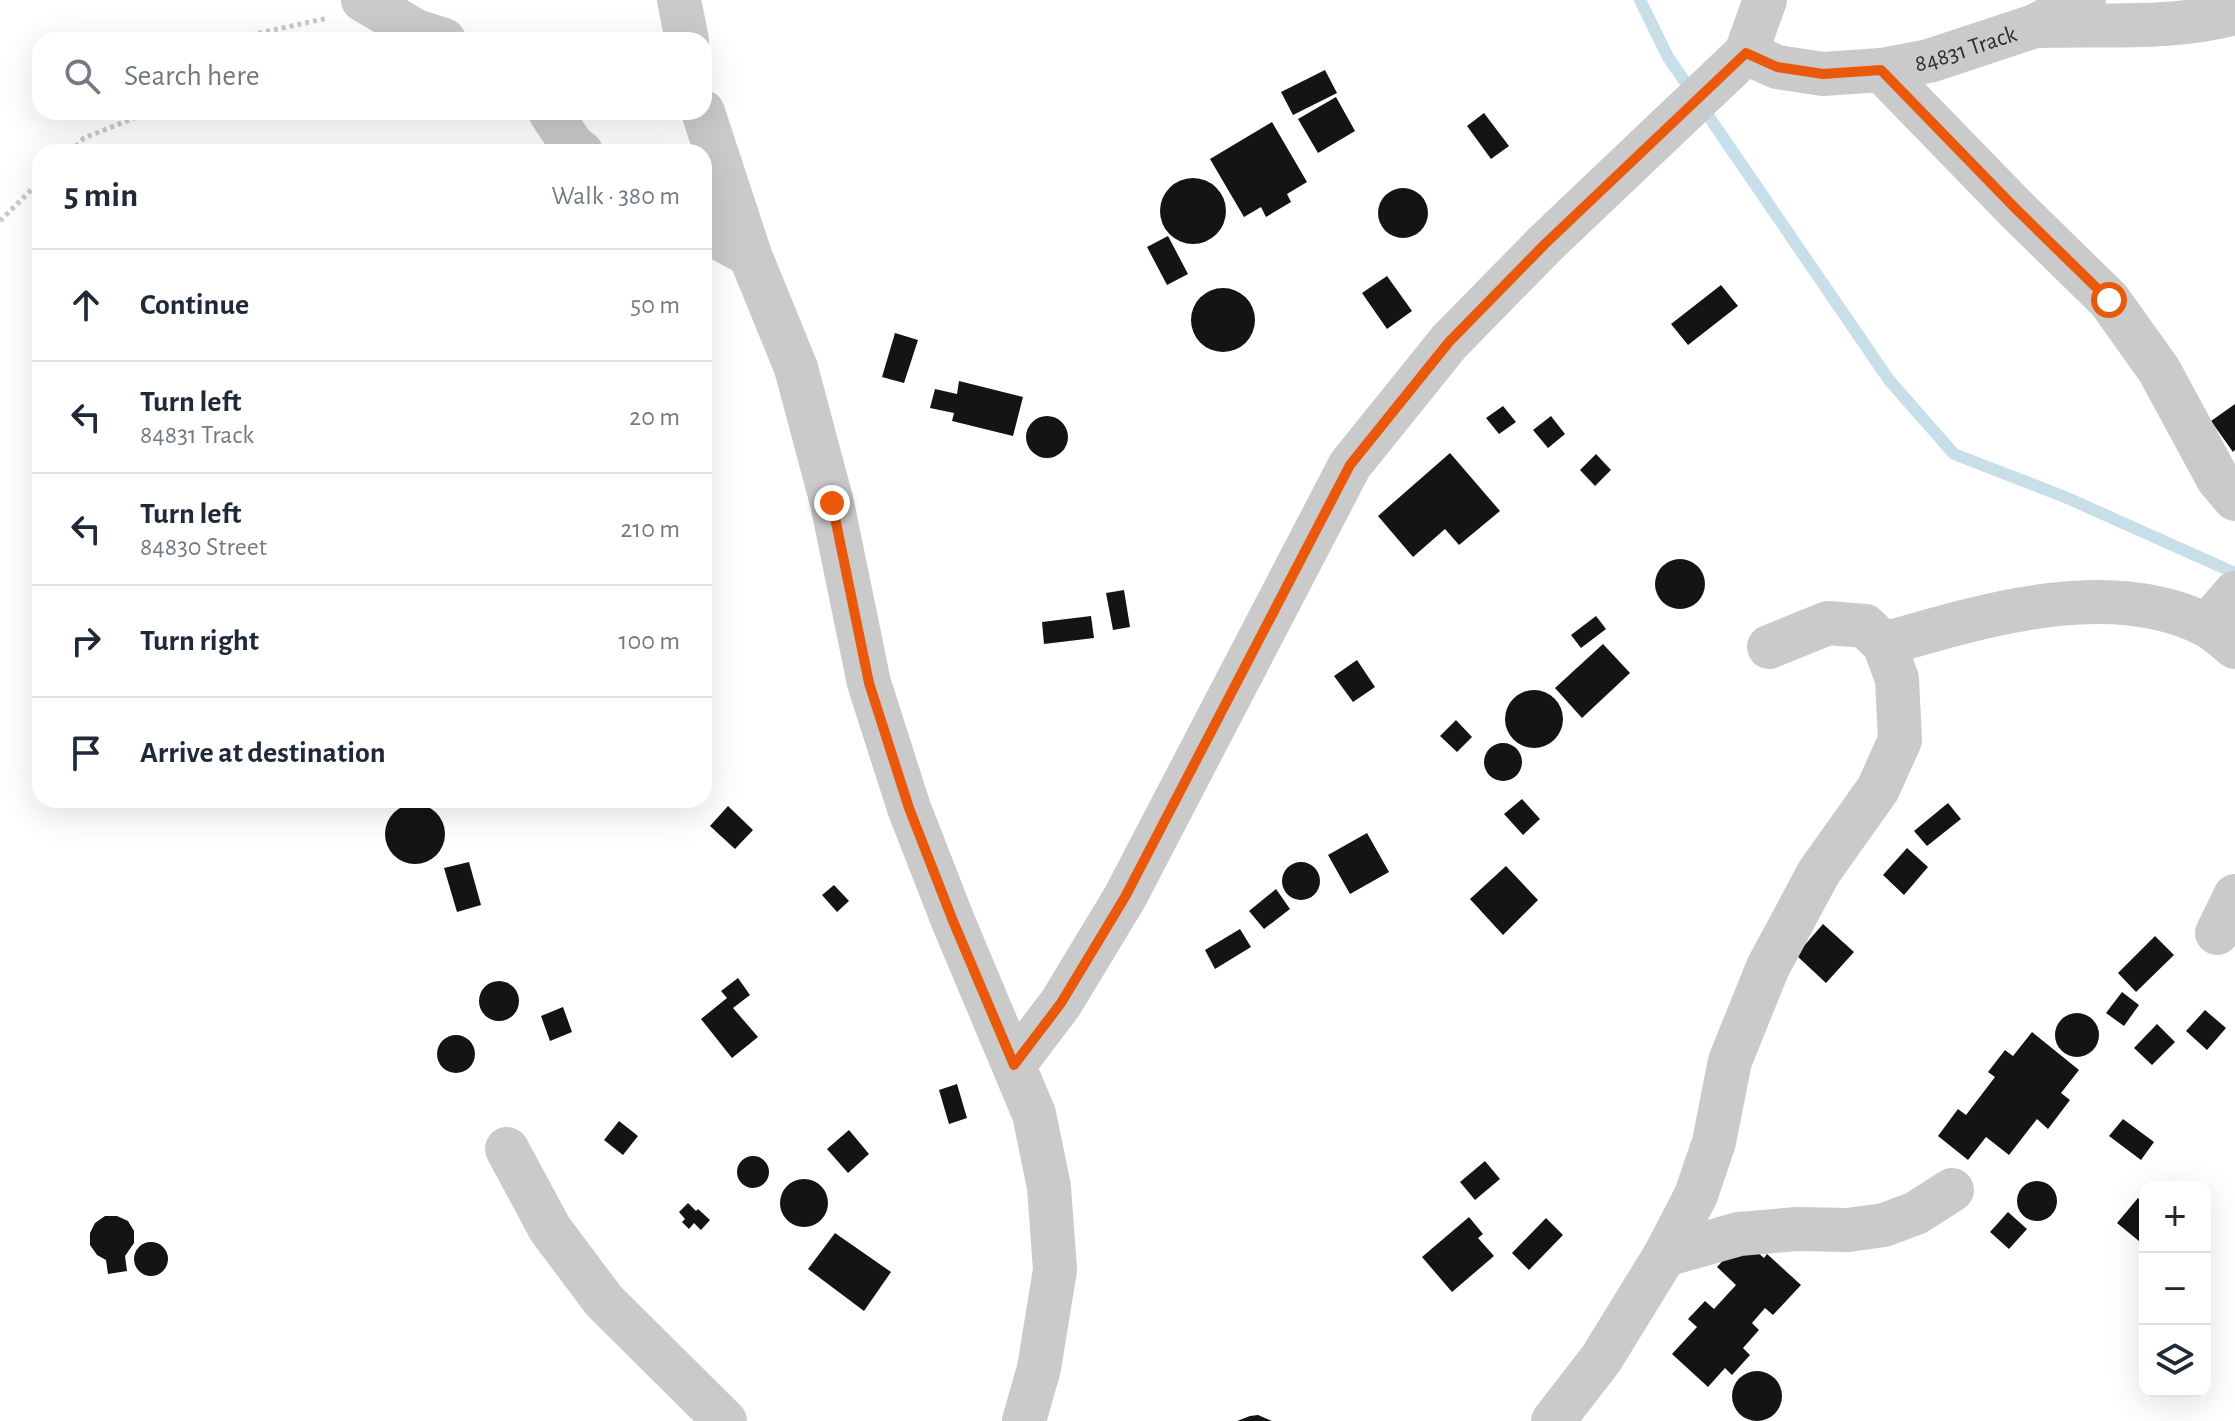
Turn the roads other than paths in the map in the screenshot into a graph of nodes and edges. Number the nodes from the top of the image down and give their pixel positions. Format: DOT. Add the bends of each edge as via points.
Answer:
graph roads {
  1 [pos="679,0"];
  2 [pos="1765,0"];
  3 [pos="2084,0"];
  4 [pos="369,4"];
  5 [pos="2235,13"];
  6 [pos="2035,26"];
  7 [pos="419,32"];
  8 [pos="685,32"];
  9 [pos="1746,53"];
  10 [pos="1881,70"];
  11 [pos="555,120"];
  12 [pos="706,120"];
  13 [pos="571,144"];
  14 [pos="712,234"];
  15 [pos="750,255"];
  16 [pos="2235,499"];
  17 [pos="2226,622"];
  18 [pos="1884,644"];
  19 [pos="1769,647"];
  20 [pos="1014,1065"];
  21 [pos="507,1149"];
  22 [pos="1952,1190"];
  23 [pos="1665,1255"];
  24 [pos="725,1421"];
  25 [pos="1024,1421"];
  26 [pos="1553,1421"];
  1 -- 8 [label="street"];
  2 -- 9 [label="street"];
  3 -- 6 [label="street, 84831 Track"];
  4 -- 7 [label="street"];
  5 -- 6 [label="street" via="2167,25"];
  6 -- 10 [label="street, 84831 Track" via="1929,61"];
  9 -- 10 [label="street, 84831 Track" via="1777,67 1823,74"];
  9 -- 20 [label="street" via="1449,342 1350,465 1125,897 1061,1003"];
  10 -- 16 [label="street" via="2109,300 2159,370 2218,479"];
  11 -- 13 [label="street"];
  12 -- 15 [label="street"];
  14 -- 15 [label="street"];
  15 -- 20 [label="street" via="796,368 832,503 869,683 909,808"];
  17 -- 18 [label="street" via="2154,606 2096,602 1973,618"];
  18 -- 19 [label="street" via="1865,626 1828,623"];
  18 -- 23 [label="street" via="1897,679 1900,740 1878,789 1819,872 1768,967 1730,1061 1714,1142 1696,1195"];
  20 -- 25 [label="street" via="1034,1114 1049,1187 1055,1270 1039,1368"];
  21 -- 24 [label="street" via="550,1229 604,1301"];
  22 -- 23 [label="street" via="1884,1225 1739,1234"];
  23 -- 26 [label="street" via="1601,1359"];
}
